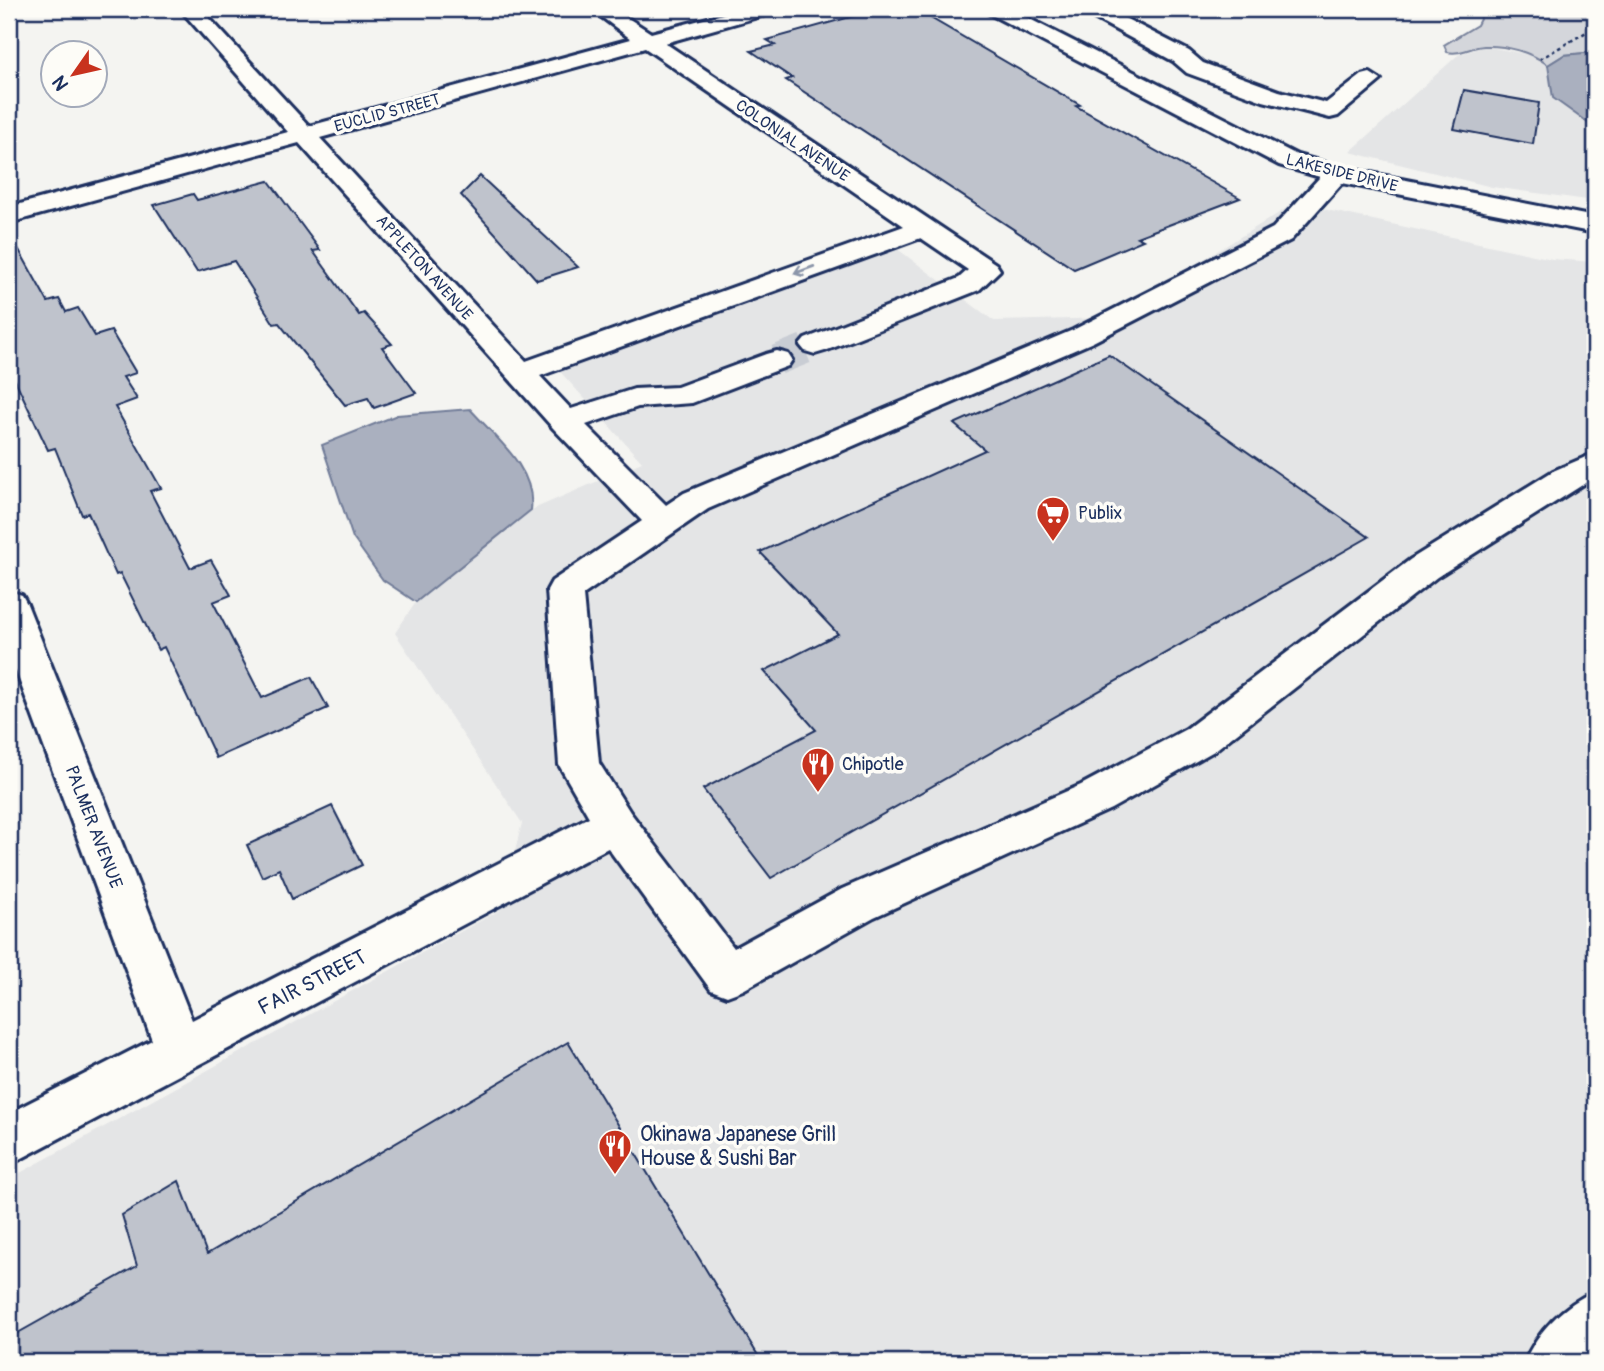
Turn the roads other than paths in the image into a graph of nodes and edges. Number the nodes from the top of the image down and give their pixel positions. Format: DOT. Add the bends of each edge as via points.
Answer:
graph roads {
  1 [pos="190,9"];
  2 [pos="601,9"];
  3 [pos="765,9"];
  4 [pos="1037,9"];
  5 [pos="1092,9"];
  6 [pos="1003,13"];
  7 [pos="647,41"];
  8 [pos="1370,80"];
  9 [pos="304,135"];
  10 [pos="1336,174"];
  11 [pos="9,215"];
  12 [pos="1595,225"];
  13 [pos="923,228"];
  14 [pos="815,345"];
  15 [pos="777,360"];
  16 [pos="521,373"];
  17 [pos="565,422"];
  18 [pos="1595,464"];
  19 [pos="664,523"];
  20 [pos="9,604"];
  21 [pos="615,824"];
  22 [pos="180,1050"];
  23 [pos="9,1140"];
  24 [pos="1595,1319"];
  25 [pos="1553,1362"];
  1 -- 9 [label="street, APPLETON AVENUE"];
  2 -- 7 [label="street, COLONIAL AVENUE"];
  3 -- 7 [label="street, EUCLID STREET"];
  4 -- 6 [label="street"];
  5 -- 8 [label="street" via="1195,68 1271,96 1330,111"];
  6 -- 10 [label="street, LAKESIDE DRIVE" via="1256,147"];
  7 -- 9 [label="street, EUCLID STREET"];
  7 -- 13 [label="street, COLONIAL AVENUE"];
  9 -- 11 [label="street, EUCLID STREET"];
  9 -- 16 [label="street, APPLETON AVENUE"];
  10 -- 12 [label="street, LAKESIDE DRIVE"];
  10 -- 19 [label="street" via="1282,234 1083,336 696,501"];
  13 -- 14 [label="street, COLONIAL AVENUE" via="986,270 969,284"];
  13 -- 16 [label="street, one-way"];
  15 -- 17 [label="street" via="681,396 634,398"];
  16 -- 17 [label="street, APPLETON AVENUE"];
  17 -- 19 [label="street, APPLETON AVENUE"];
  18 -- 21 [label="street" via="1424,568 1200,740 1096,797 858,902 727,975"];
  19 -- 21 [label="street" via="565,590 579,765"];
  20 -- 22 [label="street, PALMER AVENUE"];
  21 -- 22 [label="street, FAIR STREET"];
  22 -- 23 [label="street, FAIR STREET"];
  24 -- 25 [label="street"];
}
